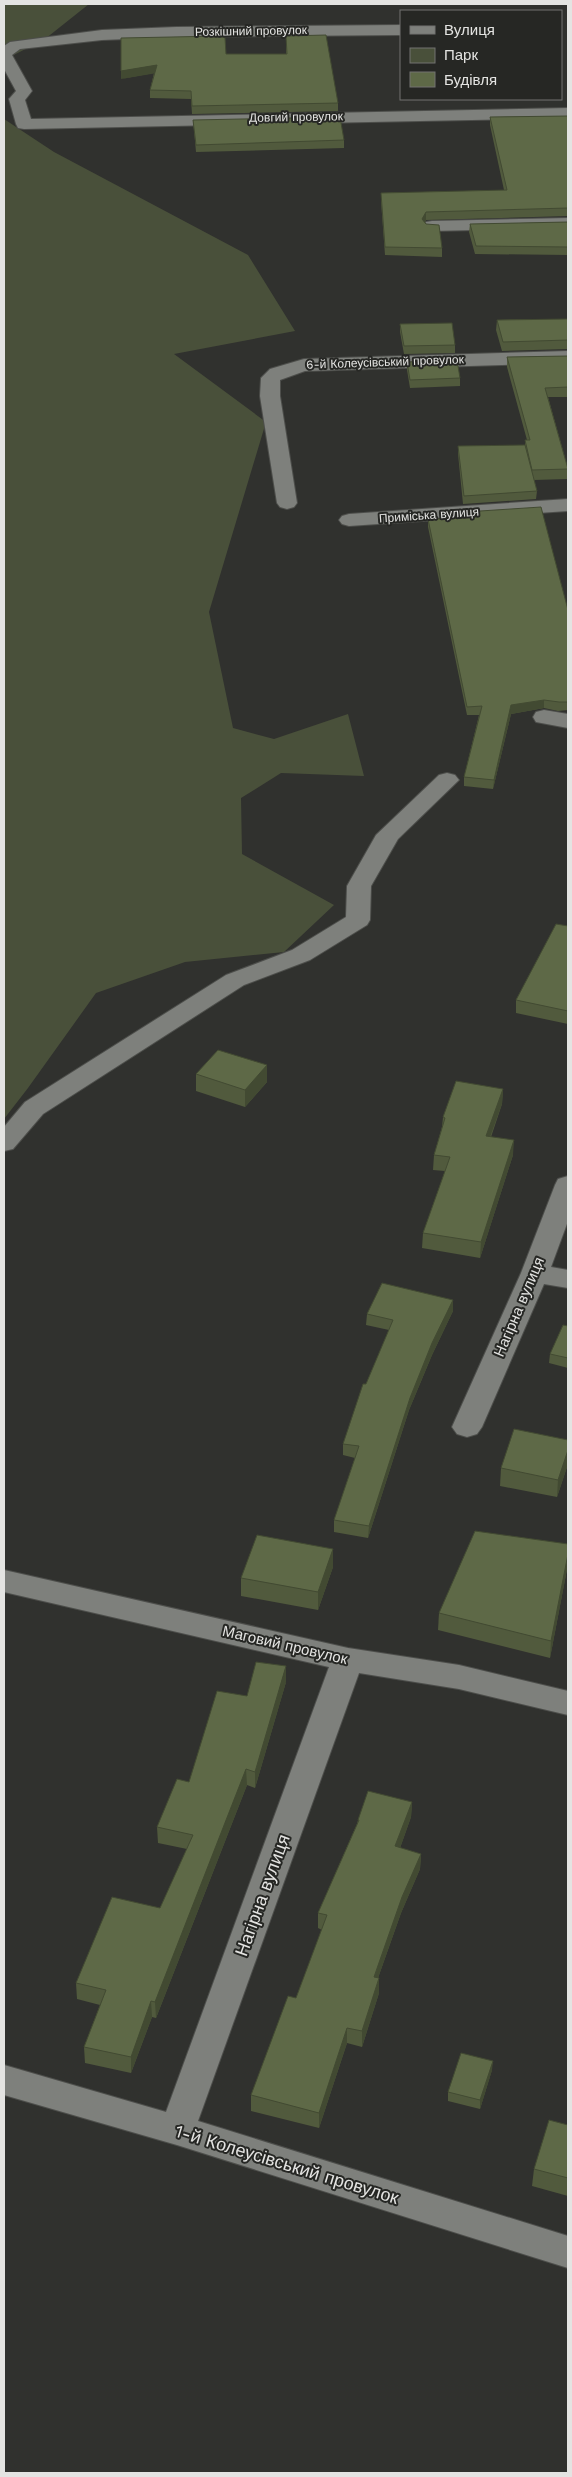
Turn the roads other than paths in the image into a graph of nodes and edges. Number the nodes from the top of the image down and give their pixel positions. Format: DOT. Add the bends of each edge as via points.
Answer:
graph roads {
  1 [pos="400,30"];
  2 [pos="4,54"];
  3 [pos="568,114"];
  4 [pos="568,223"];
  5 [pos="432,226"];
  6 [pos="568,357"];
  7 [pos="287,503"];
  8 [pos="568,505"];
  9 [pos="349,520"];
  10 [pos="544,717"];
  11 [pos="568,721"];
  12 [pos="447,780"];
  13 [pos="4,1143"];
  14 [pos="568,1185"];
  15 [pos="535,1273"];
  16 [pos="568,1279"];
  17 [pos="467,1427"];
  18 [pos="4,1581"];
  19 [pos="348,1660"];
  20 [pos="568,1703"];
  21 [pos="4,2080"];
  22 [pos="177,2130"];
  23 [pos="568,2252"];
  1 -- 2 [label="street, Розкішний провулок" via="102,35 16,45"];
  2 -- 3 [label="street, Довгий провулок" via="24,92 17,99 24,124"];
  4 -- 5 [label="street"];
  6 -- 7 [label="street, 6-й Колеусівський провулок" via="304,365 277,374 271,378 270,396"];
  8 -- 9 [label="street, Приміська вулиця"];
  10 -- 11 [label="street"];
  12 -- 13 [label="street" via="388,835 359,886 358,920 301,954 235,980 34,1108"];
  14 -- 15 [label="street, Нагірна вулиця"];
  15 -- 16 [label="street"];
  15 -- 17 [label="street, Нагірна вулиця"];
  18 -- 19 [label="street, Маговий провулок"];
  19 -- 20 [label="street, Маговий провулок" via="459,1677"];
  19 -- 22 [label="street, Нагірна вулиця"];
  21 -- 22 [label="street, 1-й Колеусівський провулок"];
  22 -- 23 [label="street, 1-й Колеусівський провулок"];
}
